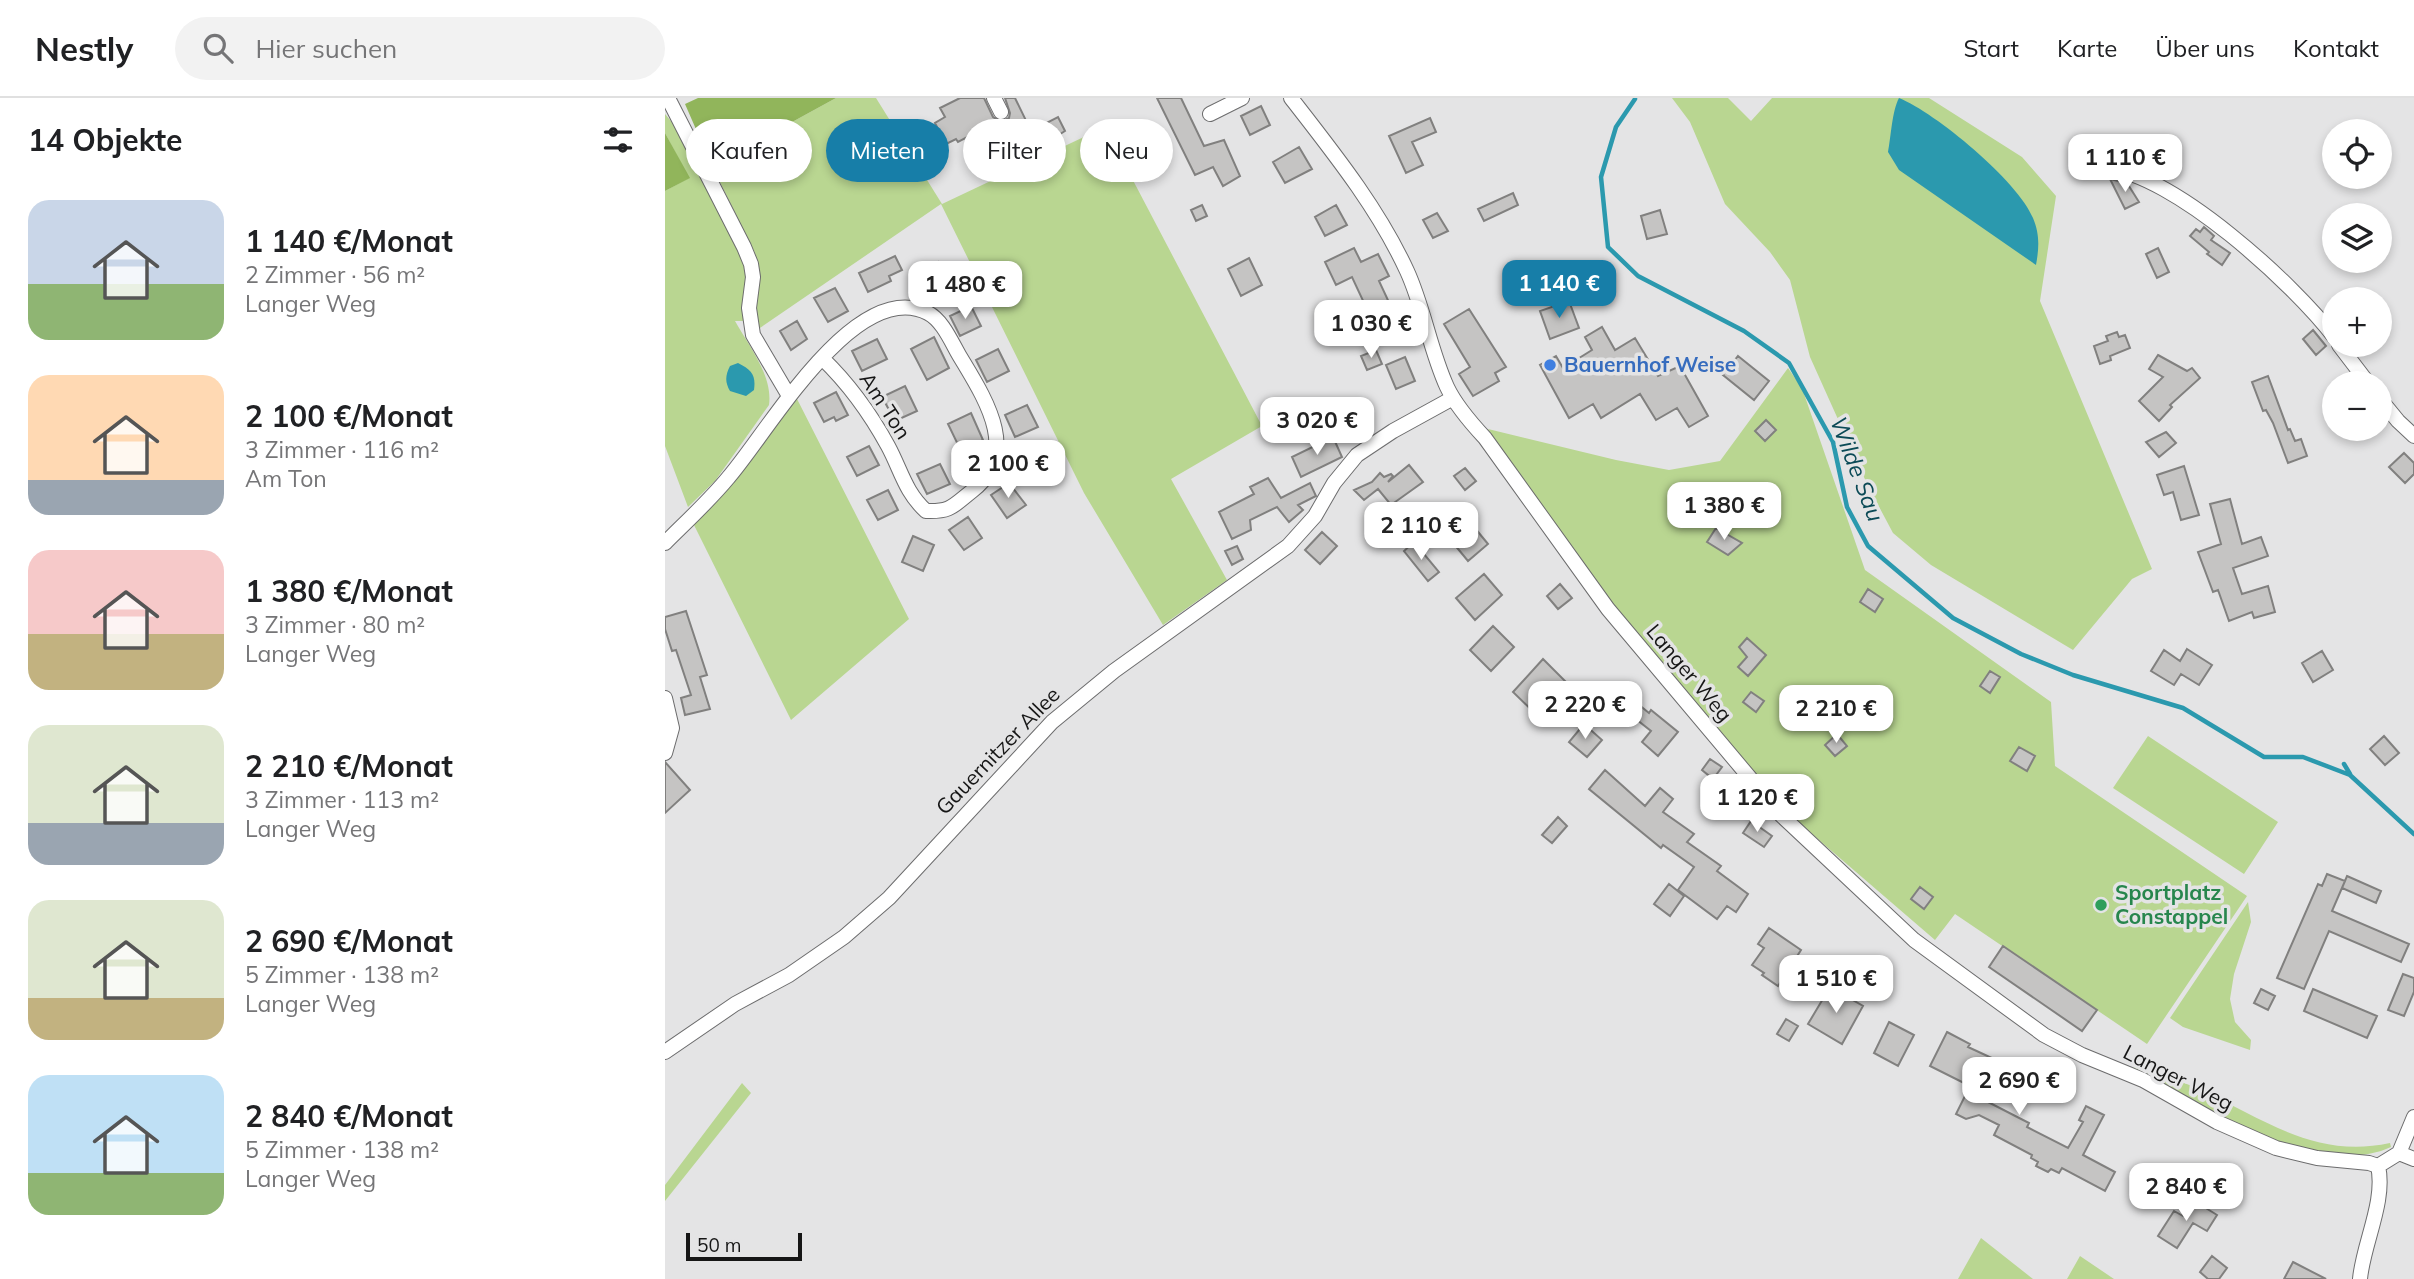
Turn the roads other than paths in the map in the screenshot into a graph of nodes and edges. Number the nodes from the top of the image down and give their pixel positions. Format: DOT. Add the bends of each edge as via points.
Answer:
graph roads {
  1 [pos="668,98"];
  2 [pos="994,98"];
  3 [pos="1242,98"];
  4 [pos="1291,98"];
  5 [pos="1001,112"];
  6 [pos="1210,114"];
  7 [pos="2105,169"];
  8 [pos="2322,324"];
  9 [pos="2348,357"];
  10 [pos="822,358"];
  11 [pos="2359,371"];
  12 [pos="789,396"];
  13 [pos="1453,398"];
  14 [pos="2392,414"];
  15 [pos="2414,436"];
  16 [pos="665,543"];
  17 [pos="665,698"];
  18 [pos="665,753"];
  19 [pos="665,1052"];
  20 [pos="2414,1117"];
  21 [pos="2399,1153"];
  22 [pos="2414,1159"];
  23 [pos="2378,1166"];
  24 [pos="2360,1279"];
  1 -- 12 [label="street" via="751,264 753,335"];
  2 -- 5 [label="street"];
  3 -- 6 [label="street"];
  4 -- 13 [label="street, Langer Weg" via="1359,190 1407,270"];
  7 -- 8 [label="street" via="2123,170 2191,205 2251,252"];
  9 -- 11 [label="street"];
  10 -- 10 [label="street, Am Ton" via="857,395 888,446 912,499 926,511 946,512 993,469 997,432 974,379 930,313 904,306 882,312"];
  10 -- 12 [label="street, Am Ton"];
  12 -- 16 [label="street, Am Ton" via="729,477"];
  13 -- 19 [label="street, Gauernitzer Allee" via="1357,455 1288,546 1114,671 1052,722 889,898 844,937"];
  13 -- 23 [label="street, Langer Weg" via="1608,608 1782,816 1914,940 2044,1035 2143,1080 2217,1122 2287,1151"];
  14 -- 15 [label="street"];
  17 -- 18 [label="street" via="672,728"];
  20 -- 21 [label="street"];
  21 -- 22 [label="street"];
  21 -- 23 [label="street"];
  23 -- 24 [label="street" via="2379,1197"];
}
